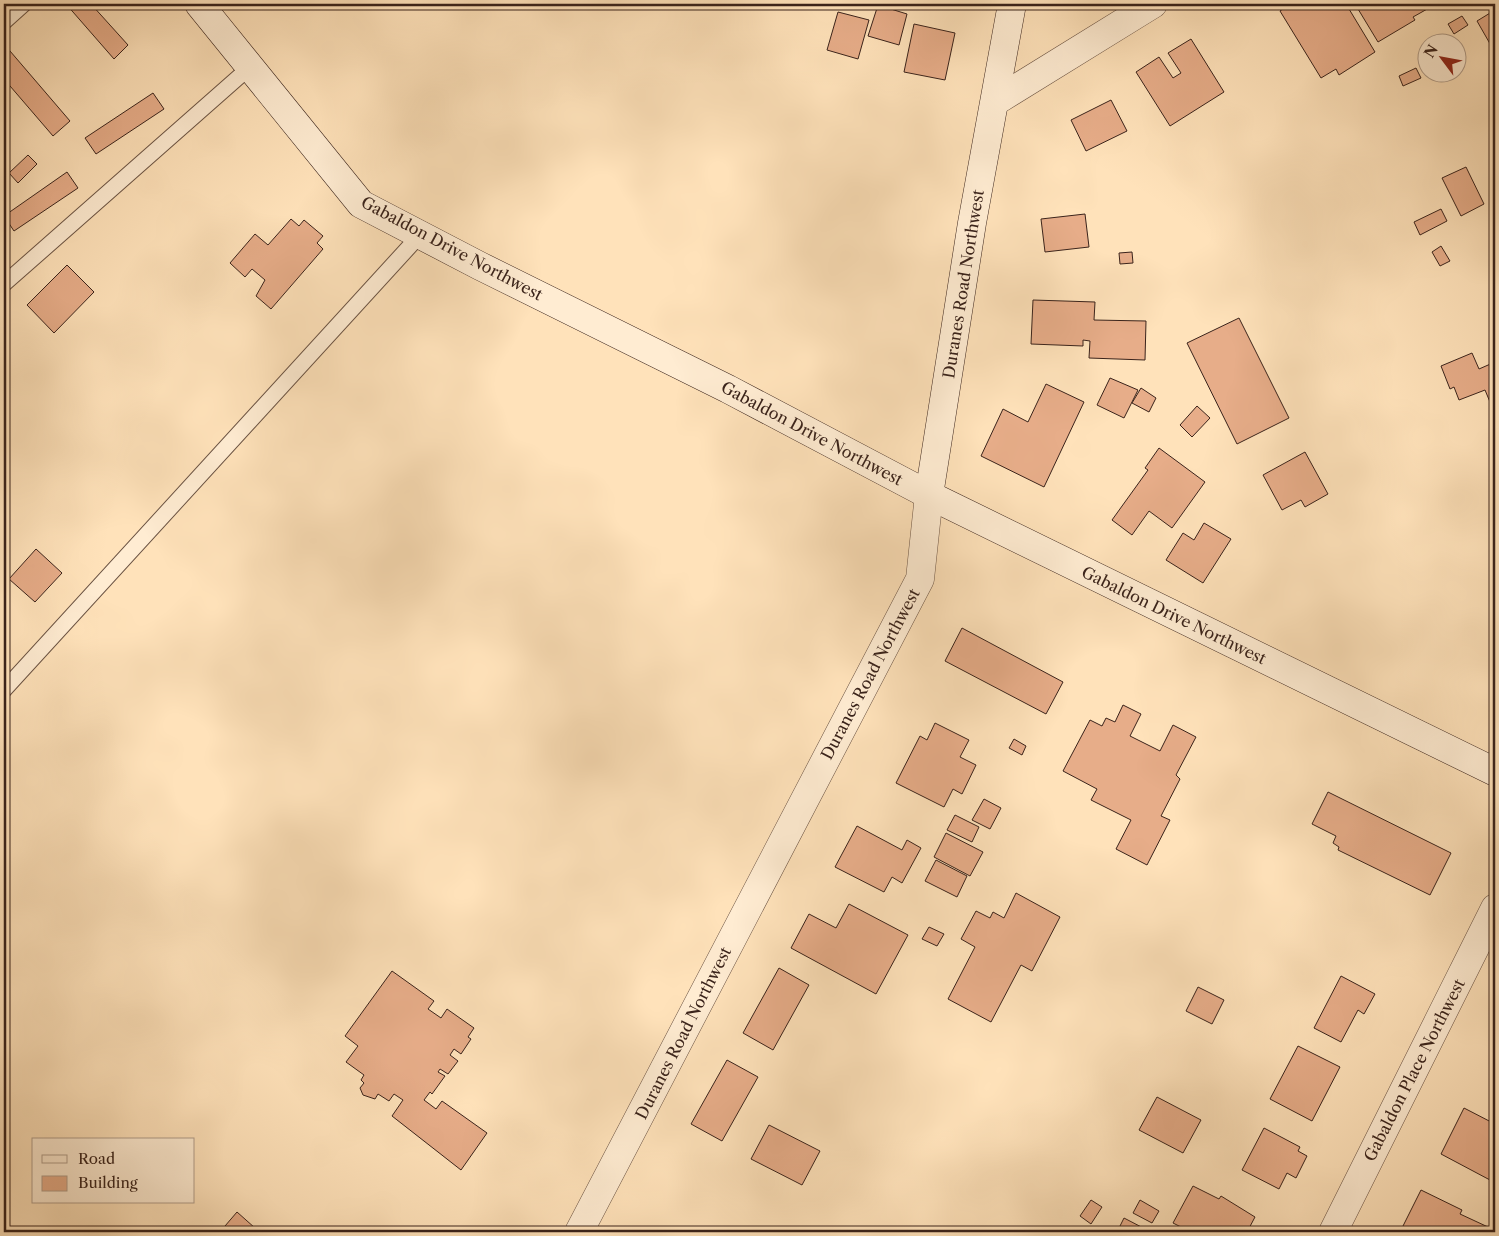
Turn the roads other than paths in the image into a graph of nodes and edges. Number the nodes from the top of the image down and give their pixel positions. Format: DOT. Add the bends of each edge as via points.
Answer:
graph roads {
  1 [pos="24,4"];
  2 [pos="199,4"];
  3 [pos="1012,4"];
  4 [pos="1154,4"];
  5 [pos="4,22"];
  6 [pos="250,67"];
  7 [pos="996,101"];
  8 [pos="420,235"];
  9 [pos="4,284"];
  10 [pos="929,495"];
  11 [pos="4,690"];
  12 [pos="1495,772"];
  13 [pos="1495,908"];
  14 [pos="579,1232"];
  15 [pos="1333,1232"];
  1 -- 5 [label="lane"];
  2 -- 6 [label="street, Gabaldon Drive Northwest"];
  3 -- 7 [label="street, Duranes Road Northwest"];
  4 -- 7 [label="street"];
  6 -- 8 [label="street, Gabaldon Drive Northwest" via="361,204"];
  6 -- 9 [label="lane"];
  7 -- 10 [label="street, Duranes Road Northwest" via="972,223"];
  8 -- 10 [label="street, Gabaldon Drive Northwest" via="728,389"];
  8 -- 11 [label="lane"];
  10 -- 12 [label="street, Gabaldon Drive Northwest"];
  10 -- 14 [label="street, Duranes Road Northwest" via="920,579"];
  13 -- 15 [label="street, Gabaldon Place Northwest"];
}
